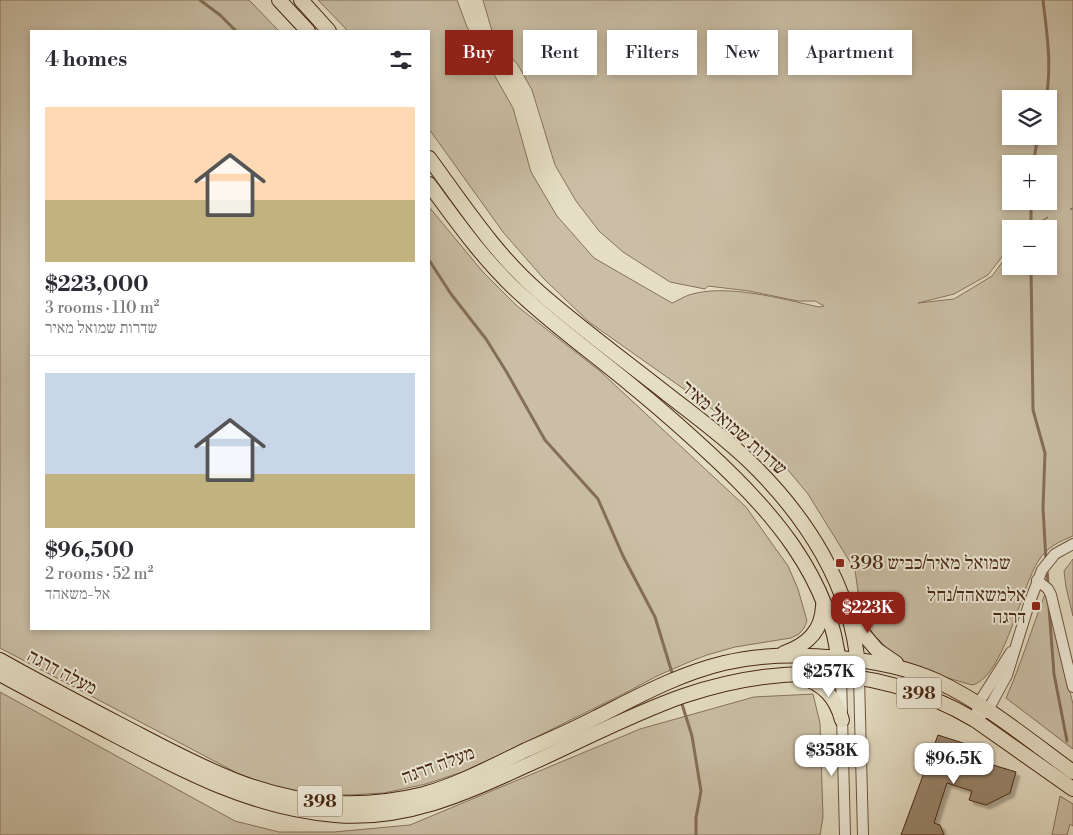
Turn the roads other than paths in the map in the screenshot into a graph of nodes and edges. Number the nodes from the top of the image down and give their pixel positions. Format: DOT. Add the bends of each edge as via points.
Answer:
graph roads {
  1 [pos="279,0"];
  2 [pos="301,0"];
  3 [pos="307,30"];
  4 [pos="328,30"];
  5 [pos="430,159"];
  6 [pos="430,185"];
  7 [pos="1073,544"];
  8 [pos="1038,580"];
  9 [pos="823,600"];
  10 [pos="848,615"];
  11 [pos="775,656"];
  12 [pos="839,658"];
  13 [pos="0,660"];
  14 [pos="858,660"];
  15 [pos="906,669"];
  16 [pos="0,674"];
  17 [pos="788,674"];
  18 [pos="840,676"];
  19 [pos="859,678"];
  20 [pos="1073,687"];
  21 [pos="983,707"];
  22 [pos="842,720"];
  23 [pos="975,720"];
  24 [pos="1073,772"];
  25 [pos="1073,789"];
  26 [pos="845,835"];
  27 [pos="864,835"];
  1 -- 3 [label="main road"];
  2 -- 4 [label="main road"];
  5 -- 10 [label="main road, שדרות שמואל מאיר" via="517,272 575,323 726,440 768,480 817,544"];
  6 -- 9 [label="main road, שדרות שמואל מאיר" via="486,257 525,299 676,423 762,505 799,554"];
  7 -- 8 [label="street" via="1049,560"];
  8 -- 20 [label="street" via="1051,595"];
  8 -- 21 [label="street" via="1007,675"];
  9 -- 11 [label="main road" via="821,623 814,634 800,646"];
  9 -- 12 [label="main road, שדרות שמואל מאיר"];
  10 -- 14 [label="main road, שדרות שמואל מאיר"];
  10 -- 15 [label="main road" via="877,650"];
  11 -- 12 [label="main road, מעלה דרגה / 398"];
  11 -- 13 [label="main road, מעלה דרגה / 398" via="724,663 698,671 460,781 426,793 383,801 338,803 281,796 236,782"];
  12 -- 14 [label="main road, 398"];
  12 -- 18 [label="main road, שדרות שמואל מאיר"];
  14 -- 15 [label="main road, 398"];
  14 -- 19 [label="main road, שדרות שמואל מאיר"];
  15 -- 21 [label="main road, 398" via="939,682"];
  16 -- 17 [label="main road, מעלה דרגה / 398" via="148,752 251,799 294,810 371,815 416,809 461,795 656,706 705,689"];
  17 -- 18 [label="main road, מעלה דרגה / 398"];
  17 -- 22 [label="main road" via="816,683 826,690 839,708"];
  18 -- 19 [label="main road, 398"];
  18 -- 22 [label="street, שדרות שמואל מאיר"];
  19 -- 23 [label="main road, 398" via="908,688"];
  19 -- 27 [label="street, שדרות שמואל מאיר"];
  21 -- 23 [label="street"];
  21 -- 24 [label="main road, 398"];
  22 -- 26 [label="street, שדרות שמואל מאיר"];
  23 -- 25 [label="main road, 398"];
}
